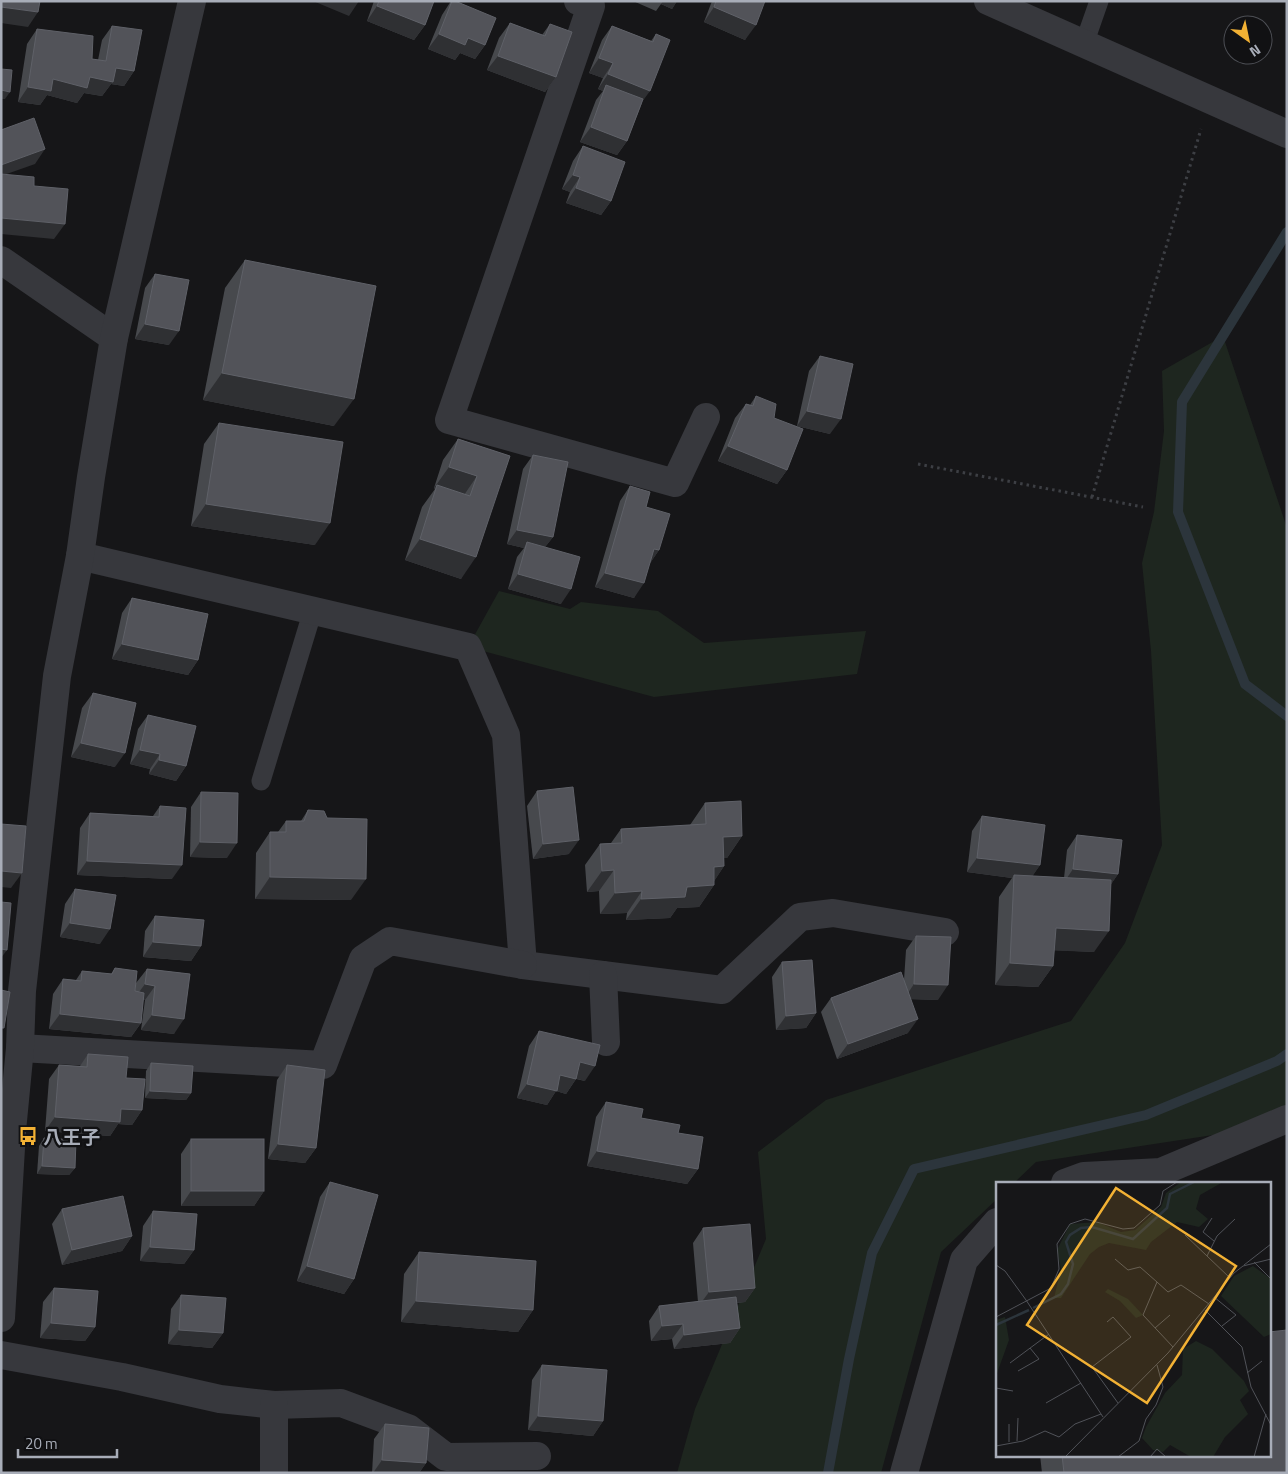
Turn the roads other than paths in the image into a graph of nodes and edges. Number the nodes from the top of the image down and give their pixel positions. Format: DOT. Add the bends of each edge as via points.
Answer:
graph roads {
  1 [pos="192,1"];
  2 [pos="578,1"];
  3 [pos="988,1"];
  4 [pos="1099,1"];
  5 [pos="1084,44"];
  6 [pos="1287,134"];
  7 [pos="1,260"];
  8 [pos="114,338"];
  9 [pos="706,417"];
  10 [pos="80,556"];
  11 [pos="313,610"];
  12 [pos="261,782"];
  13 [pos="945,932"];
  14 [pos="524,965"];
  15 [pos="603,976"];
  16 [pos="12,989"];
  17 [pos="606,1042"];
  18 [pos="20,1048"];
  19 [pos="1287,1119"];
  20 [pos="6,1131"];
  21 [pos="1068,1182"];
  22 [pos="996,1223"];
  23 [pos="1,1318"];
  24 [pos="1,1355"];
  25 [pos="274,1405"];
  26 [pos="537,1456"];
  27 [pos="274,1473"];
  28 [pos="904,1473"];
  1 -- 8 [label="street"];
  2 -- 9 [label="street" via="591,6 449,420 675,483"];
  3 -- 5 [label="street"];
  4 -- 5 [label="lane"];
  5 -- 6 [label="street"];
  7 -- 8 [label="street"];
  8 -- 10 [label="street"];
  10 -- 11 [label="street"];
  10 -- 16 [label="street" via="57,676"];
  11 -- 12 [label="lane"];
  11 -- 14 [label="street" via="468,647 506,735"];
  13 -- 15 [label="street" via="833,912 800,916 722,990"];
  14 -- 15 [label="street"];
  14 -- 18 [label="street" via="390,941 363,959 323,1065"];
  15 -- 17 [label="street"];
  16 -- 18 [label="street"];
  18 -- 20 [label="street"];
  19 -- 21 [label="street" via="1161,1172 1084,1176"];
  20 -- 23 [label="street"];
  22 -- 28 [label="street" via="964,1260"];
  24 -- 25 [label="street" via="220,1399"];
  25 -- 26 [label="street" via="341,1403 408,1428 446,1457"];
  25 -- 27 [label="street"];
}
